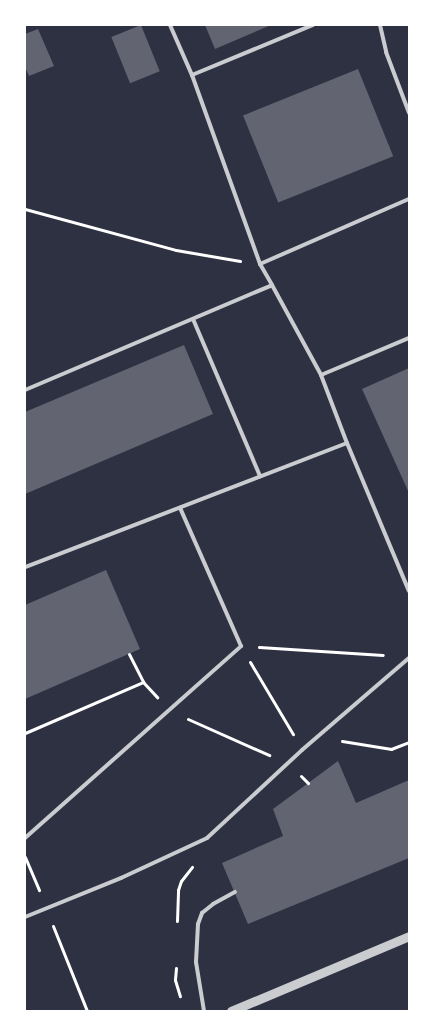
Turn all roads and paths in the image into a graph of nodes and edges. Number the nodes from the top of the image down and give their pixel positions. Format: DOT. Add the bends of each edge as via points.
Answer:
graph roads {
  1 [pos="170,25"];
  2 [pos="313,25"];
  3 [pos="380,25"];
  4 [pos="192,75"];
  5 [pos="409,113"];
  6 [pos="409,199"];
  7 [pos="25,209"];
  8 [pos="260,264"];
  9 [pos="272,285"];
  10 [pos="193,319"];
  11 [pos="409,338"];
  12 [pos="321,375"];
  13 [pos="25,390"];
  14 [pos="347,443"];
  15 [pos="260,476"];
  16 [pos="180,508"];
  17 [pos="25,567"];
  18 [pos="409,591"];
  19 [pos="241,646"];
  20 [pos="129,654"];
  21 [pos="389,655"];
  22 [pos="409,658"];
  23 [pos="143,682"];
  24 [pos="170,711"];
  25 [pos="25,733"];
  26 [pos="317,737"];
  27 [pos="409,742"];
  28 [pos="302,750"];
  29 [pos="288,763"];
  30 [pos="308,783"];
  31 [pos="25,838"];
  32 [pos="25,856"];
  33 [pos="235,892"];
  34 [pos="46,908"];
  35 [pos="25,917"];
  36 [pos="409,936"];
  37 [pos="87,1011"];
  38 [pos="204,1011"];
  39 [pos="231,1011"];
  1 -- 4 [label="lane"];
  2 -- 4 [label="lane"];
  3 -- 5 [label="lane" via="386,52"];
  4 -- 8 [label="lane"];
  6 -- 8 [label="lane"];
  7 -- 8 [label="path" via="176,250"];
  8 -- 9 [label="lane"];
  9 -- 10 [label="lane"];
  9 -- 12 [label="lane"];
  10 -- 13 [label="lane"];
  10 -- 15 [label="lane"];
  11 -- 12 [label="lane"];
  12 -- 14 [label="lane"];
  14 -- 15 [label="lane"];
  14 -- 18 [label="lane"];
  15 -- 16 [label="lane"];
  16 -- 17 [label="lane"];
  16 -- 19 [label="lane"];
  19 -- 21 [label="path"];
  19 -- 24 [label="lane"];
  19 -- 28 [label="path"];
  20 -- 23 [label="path"];
  22 -- 26 [label="lane"];
  23 -- 24 [label="path"];
  23 -- 25 [label="path"];
  24 -- 29 [label="path"];
  24 -- 31 [label="lane"];
  26 -- 27 [label="path" via="391,749"];
  26 -- 28 [label="lane"];
  28 -- 29 [label="lane"];
  29 -- 30 [label="path"];
  29 -- 34 [label="lane" via="207,838"];
  32 -- 34 [label="path"];
  33 -- 38 [label="lane" via="202,913 198,924 196,962"];
  34 -- 35 [label="lane"];
  34 -- 37 [label="path"];
  36 -- 39 [label="street"];
}
